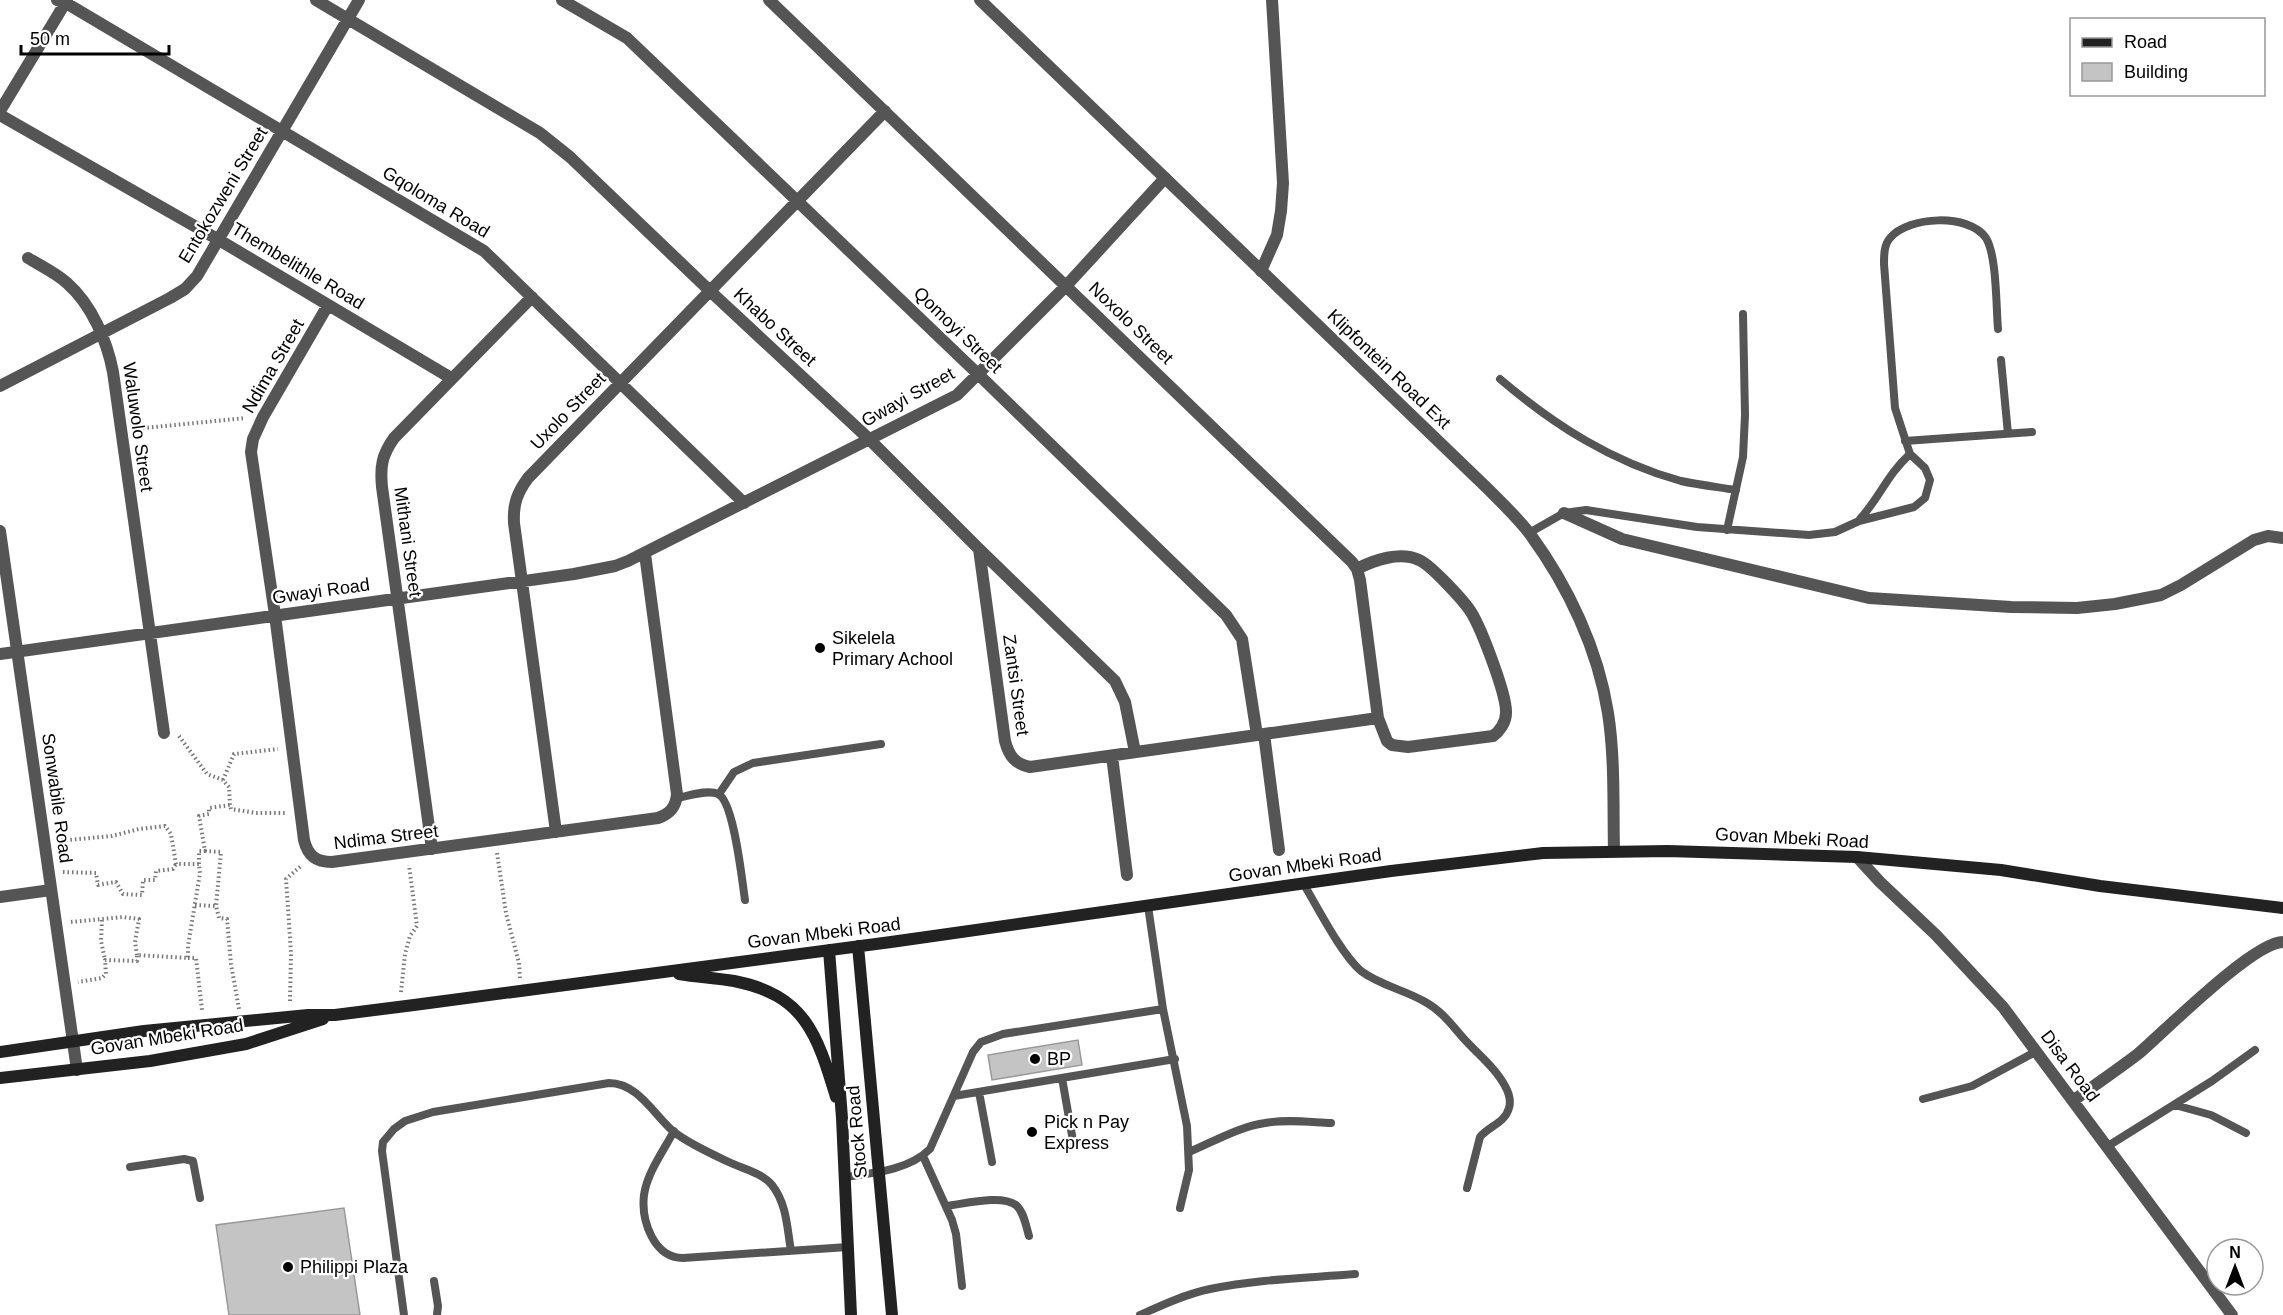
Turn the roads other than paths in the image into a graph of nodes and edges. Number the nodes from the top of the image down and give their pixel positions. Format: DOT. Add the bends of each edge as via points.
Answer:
graph roads {
  1 [pos="316,0"];
  2 [pos="359,0"];
  3 [pos="562,0"];
  4 [pos="769,0"];
  5 [pos="980,0"];
  6 [pos="1272,0"];
  7 [pos="63,1"];
  8 [pos="348,19"];
  9 [pos="885,111"];
  10 [pos="0,113"];
  11 [pos="282,131"];
  12 [pos="1165,178"];
  13 [pos="796,202"];
  14 [pos="219,240"];
  15 [pos="28,258"];
  16 [pos="1262,271"];
  17 [pos="1066,286"];
  18 [pos="710,291"];
  19 [pos="532,297"];
  20 [pos="328,305"];
  21 [pos="1743,314"];
  22 [pos="1998,329"];
  23 [pos="100,333"];
  24 [pos="2001,360"];
  25 [pos="979,375"];
  26 [pos="451,378"];
  27 [pos="1500,380"];
  28 [pos="620,383"];
  29 [pos="0,386"];
  30 [pos="2032,432"];
  31 [pos="2008,434"];
  32 [pos="869,439"];
  33 [pos="1905,441"];
  34 [pos="1910,454"];
  35 [pos="1736,490"];
  36 [pos="744,503"];
  37 [pos="1564,513"];
  38 [pos="1859,521"];
  39 [pos="1727,530"];
  40 [pos="0,531"];
  41 [pos="1529,533"];
  42 [pos="2283,538"];
  43 [pos="979,549"];
  44 [pos="645,554"];
  45 [pos="1357,568"];
  46 [pos="521,581"];
  47 [pos="398,599"];
  48 [pos="275,615"];
  49 [pos="150,633"];
  50 [pos="18,651"];
  51 [pos="0,654"];
  52 [pos="1378,718"];
  53 [pos="164,733"];
  54 [pos="1261,735"];
  55 [pos="881,744"];
  56 [pos="1135,752"];
  57 [pos="1112,756"];
  58 [pos="719,794"];
  59 [pos="677,798"];
  60 [pos="556,832"];
  61 [pos="432,849"];
  62 [pos="1279,850"];
  63 [pos="1614,851"];
  64 [pos="1857,857"];
  65 [pos="1127,875"];
  66 [pos="1303,883"];
  67 [pos="51,890"];
  68 [pos="0,897"];
  69 [pos="745,900"];
  70 [pos="1148,906"];
  71 [pos="2283,908"];
  72 [pos="2283,942"];
  73 [pos="858,946"];
  74 [pos="829,950"];
  75 [pos="666,971"];
  76 [pos="1163,1009"];
  77 [pos="335,1015"];
  78 [pos="74,1042"];
  79 [pos="2255,1050"];
  80 [pos="2037,1051"];
  81 [pos="0,1052"];
  82 [pos="1175,1059"];
  83 [pos="77,1070"];
  84 [pos="0,1078"];
  85 [pos="1062,1078"];
  86 [pos="979,1092"];
  87 [pos="954,1095"];
  88 [pos="1923,1100"];
  89 [pos="2074,1100"];
  90 [pos="2175,1105"];
  91 [pos="842,1118"];
  92 [pos="1331,1123"];
  93 [pos="674,1131"];
  94 [pos="2246,1132"];
  95 [pos="1073,1141"];
  96 [pos="2108,1146"];
  97 [pos="1189,1152"];
  98 [pos="923,1156"];
  99 [pos="992,1162"];
  100 [pos="130,1167"];
  101 [pos="878,1172"];
  102 [pos="845,1177"];
  103 [pos="1467,1188"];
  104 [pos="200,1198"];
  105 [pos="946,1206"];
  106 [pos="1180,1208"];
  107 [pos="1029,1236"];
  108 [pos="848,1247"];
  109 [pos="791,1251"];
  110 [pos="1355,1274"];
  111 [pos="434,1281"];
  112 [pos="962,1286"];
  113 [pos="404,1315"];
  114 [pos="437,1315"];
  115 [pos="851,1315"];
  116 [pos="892,1315"];
  117 [pos="1140,1315"];
  118 [pos="2232,1315"];
  1 -- 8 [label="street, Khabo Street"];
  2 -- 8 [label="street, Entokozweni Street"];
  3 -- 13 [label="street, Qomoyi Street" via="627,38"];
  4 -- 9 [label="street, Noxolo Street"];
  5 -- 12 [label="street, Klipfontein Road Ext"];
  6 -- 16 [label="street" via="1283,183 1277,235"];
  7 -- 10 [label="street"];
  7 -- 11 [label="street, Gqoloma Road"];
  8 -- 11 [label="street, Entokozweni Street"];
  8 -- 18 [label="street, Khabo Street" via="556,145"];
  9 -- 13 [label="street, Uxolo Street"];
  9 -- 17 [label="street, Noxolo Street"];
  10 -- 14 [label="street, Thembelithle Road"];
  11 -- 14 [label="street, Entokozweni Street"];
  11 -- 19 [label="street, Gqoloma Road" via="484,252"];
  12 -- 16 [label="street, Klipfontein Road Ext"];
  12 -- 17 [label="street, Gwayi Street"];
  13 -- 18 [label="street, Uxolo Street"];
  13 -- 25 [label="street, Qomoyi Street"];
  14 -- 20 [label="street, Thembelithle Road"];
  14 -- 23 [label="street, Entokozweni Street" via="197,276 184,289"];
  15 -- 23 [label="street, Waluwolo Street" via="66,282 85,305"];
  16 -- 41 [label="street, Klipfontein Road Ext"];
  17 -- 25 [label="street, Gwayi Street"];
  17 -- 45 [label="street, Noxolo Street"];
  18 -- 28 [label="street, Uxolo Street"];
  18 -- 32 [label="street, Khabo Street"];
  19 -- 26 [label="street, Mithani Street"];
  19 -- 28 [label="street, Gqoloma Road"];
  20 -- 26 [label="street, Thembelithle Road"];
  20 -- 48 [label="street, Ndima Street" via="253,439 251,452"];
  21 -- 35 [label="lane" via="1745,416"];
  22 -- 33 [label="lane" via="1992,254 1985,238 1974,228 1956,222 1919,222 1901,228 1889,239 1884,264 1895,408"];
  23 -- 29 [label="street, Entokozweni Street"];
  23 -- 49 [label="street, Waluwolo Street" via="110,356"];
  24 -- 31 [label="lane"];
  25 -- 32 [label="street, Gwayi Street" via="957,395"];
  25 -- 54 [label="street, Qomoyi Street" via="1226,615 1242,639"];
  26 -- 47 [label="street, Mithani Street" via="394,438 381,461"];
  27 -- 35 [label="lane" via="1560,427 1622,459 1683,481"];
  28 -- 36 [label="street, Gqoloma Road"];
  28 -- 46 [label="street, Uxolo Street" via="518,492 514,510"];
  30 -- 31 [label="lane"];
  31 -- 33 [label="lane"];
  32 -- 36 [label="street, Gwayi Street"];
  32 -- 43 [label="street, Khabo Street"];
  33 -- 34 [label="lane"];
  34 -- 38 [label="lane" via="1895,467"];
  34 -- 38 [label="lane" via="1929,474 1925,498 1914,507"];
  35 -- 39 [label="lane"];
  36 -- 44 [label="street, Gwayi Street"];
  37 -- 39 [label="lane" via="1597,510"];
  37 -- 41 [label="lane"];
  37 -- 42 [label="street" via="1623,539 1869,598 2011,607 2077,608 2161,595 2254,540"];
  38 -- 39 [label="lane" via="1835,532 1809,535"];
  40 -- 50 [label="street, Sonwabile Road"];
  41 -- 63 [label="street, Klipfontein Road Ext" via="1569,598 1598,669 1608,715"];
  43 -- 56 [label="street, Khabo Street" via="1119,686"];
  43 -- 57 [label="street, Zantsi Street" via="1005,741 1012,758 1030,767"];
  44 -- 46 [label="street, Gwayi Road" via="601,569"];
  44 -- 59 [label="street"];
  45 -- 52 [label="street"];
  45 -- 52 [label="street" via="1406,556 1425,563 1476,621 1505,699 1506,713 1493,736 1408,747 1392,745"];
  46 -- 47 [label="street, Gwayi Road"];
  46 -- 60 [label="street, Uxolo Street"];
  47 -- 48 [label="street, Gwayi Road"];
  47 -- 61 [label="street, Mithani Street"];
  48 -- 49 [label="street, Gwayi Road"];
  48 -- 61 [label="street, Ndima Street" via="304,840 311,856 332,862"];
  49 -- 50 [label="street, Gwayi Road"];
  49 -- 53 [label="street, Waluwolo Street"];
  50 -- 51 [label="street, Gwayi Road"];
  50 -- 67 [label="street, Sonwabile Road"];
  52 -- 54 [label="street, Zantsi Street"];
  54 -- 56 [label="street, Zantsi Street"];
  54 -- 62 [label="street"];
  55 -- 58 [label="lane" via="753,763 734,772"];
  56 -- 57 [label="street, Zantsi Street"];
  57 -- 65 [label="street"];
  58 -- 59 [label="lane"];
  58 -- 69 [label="lane" via="731,814"];
  59 -- 60 [label="street, Ndima Street" via="671,811 658,818"];
  60 -- 61 [label="street, Ndima Street"];
  63 -- 64 [label="main road, Govan Mbeki Road"];
  63 -- 66 [label="main road, Govan Mbeki Road" via="1532,854"];
  64 -- 71 [label="main road, Govan Mbeki Road" via="2001,870"];
  64 -- 80 [label="street, Disa Road" via="2003,1007"];
  66 -- 70 [label="main road, Govan Mbeki Road"];
  66 -- 103 [label="lane" via="1356,966 1372,978 1434,1007 1497,1073 1506,1088 1509,1110 1480,1137"];
  67 -- 68 [label="street"];
  67 -- 78 [label="street, Sonwabile Road"];
  70 -- 73 [label="main road, Govan Mbeki Road"];
  70 -- 76 [label="lane"];
  72 -- 89 [label="street" via="2265,947 2230,973 2138,1054"];
  73 -- 74 [label="main road, Govan Mbeki Road"];
  73 -- 101 [label="main road, Stock Road"];
  74 -- 75 [label="main road, Govan Mbeki Road"];
  74 -- 91 [label="main road, Stock Road"];
  75 -- 77 [label="main road, Govan Mbeki Road"];
  75 -- 91 [label="main road" via="761,988 792,1005 819,1048"];
  76 -- 82 [label="lane"];
  76 -- 87 [label="lane" via="990,1038 973,1052"];
  77 -- 78 [label="main road, Govan Mbeki Road" via="144,1031"];
  77 -- 83 [label="main road, Govan Mbeki Road" via="246,1044"];
  78 -- 81 [label="main road, Govan Mbeki Road"];
  78 -- 83 [label="street, Sonwabile Road"];
  79 -- 90 [label="lane"];
  80 -- 88 [label="lane" via="1972,1086"];
  80 -- 89 [label="street, Disa Road"];
  82 -- 85 [label="lane"];
  82 -- 97 [label="lane"];
  83 -- 84 [label="main road, Govan Mbeki Road"];
  85 -- 86 [label="lane"];
  85 -- 95 [label="lane"];
  86 -- 87 [label="lane"];
  86 -- 99 [label="lane"];
  87 -- 98 [label="lane" via="935,1142"];
  89 -- 96 [label="street, Disa Road"];
  90 -- 94 [label="lane" via="2211,1115"];
  90 -- 96 [label="lane"];
  91 -- 102 [label="main road, Stock Road"];
  92 -- 97 [label="lane" via="1262,1123"];
  93 -- 109 [label="lane" via="770,1183 784,1207"];
  93 -- 109 [label="lane" via="644,1195 648,1226 661,1250 676,1257"];
  93 -- 113 [label="lane" via="632,1090 619,1083 434,1112 405,1121 383,1142 382,1151"];
  96 -- 118 [label="street, Disa Road"];
  97 -- 106 [label="lane"];
  98 -- 101 [label="lane"];
  98 -- 105 [label="lane"];
  100 -- 104 [label="lane" via="193,1161"];
  101 -- 102 [label="lane"];
  101 -- 116 [label="main road, Stock Road"];
  102 -- 108 [label="main road, Stock Road"];
  105 -- 107 [label="lane" via="1008,1201 1021,1211"];
  105 -- 112 [label="lane" via="956,1234"];
  108 -- 109 [label="lane"];
  108 -- 115 [label="main road, Stock Road"];
  110 -- 117 [label="lane" via="1209,1289"];
  111 -- 114 [label="lane"];
}
